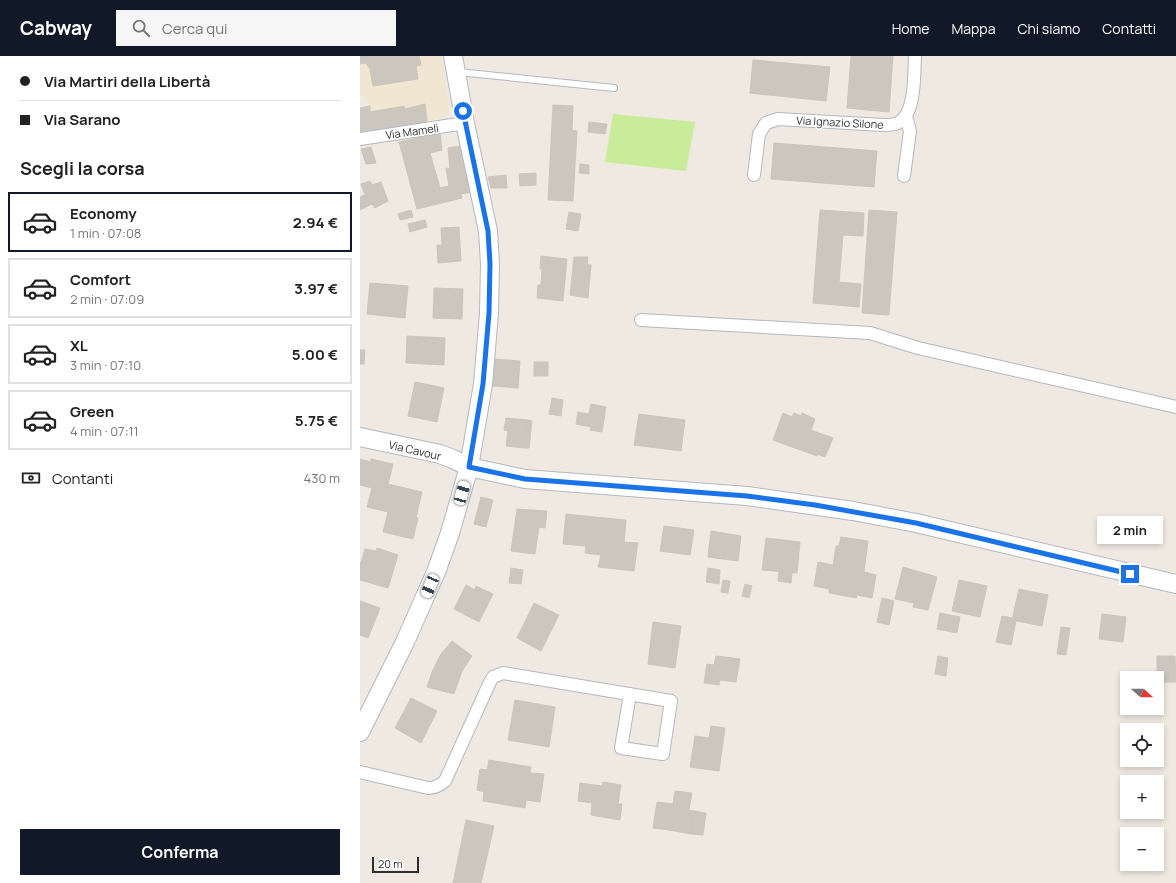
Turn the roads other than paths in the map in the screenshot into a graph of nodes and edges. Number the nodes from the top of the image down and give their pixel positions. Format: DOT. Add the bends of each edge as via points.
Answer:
graph roads {
  1 [pos="915,56"];
  2 [pos="455,64"];
  3 [pos="614,88"];
  4 [pos="906,116"];
  5 [pos="465,123"];
  6 [pos="360,139"];
  7 [pos="754,175"];
  8 [pos="904,176"];
  9 [pos="641,320"];
  10 [pos="1176,408"];
  11 [pos="360,437"];
  12 [pos="469,467"];
  13 [pos="1176,584"];
  14 [pos="630,694"];
  15 [pos="360,732"];
  16 [pos="360,772"];
  1 -- 4 [label="street" via="912,100"];
  2 -- 3 [label="lane"];
  2 -- 5 [label="street"];
  4 -- 7 [label="street, Via Ignazio Silone" via="898,123 883,125 778,119 766,123 759,134"];
  4 -- 8 [label="street" via="910,131"];
  5 -- 6 [label="street, Via Mameli"];
  5 -- 12 [label="street" via="488,231 490,264 483,384"];
  9 -- 10 [label="street" via="870,333 918,348"];
  11 -- 12 [label="street, Via Cavour" via="440,454"];
  12 -- 13 [label="street, Via Cavour" via="525,479 747,496 853,511 916,523"];
  12 -- 15 [label="street" via="436,572 405,642"];
  14 -- 14 [label="street" via="671,701 663,754 621,748"];
  14 -- 16 [label="street" via="497,675 490,682 440,785 428,788"];
}
